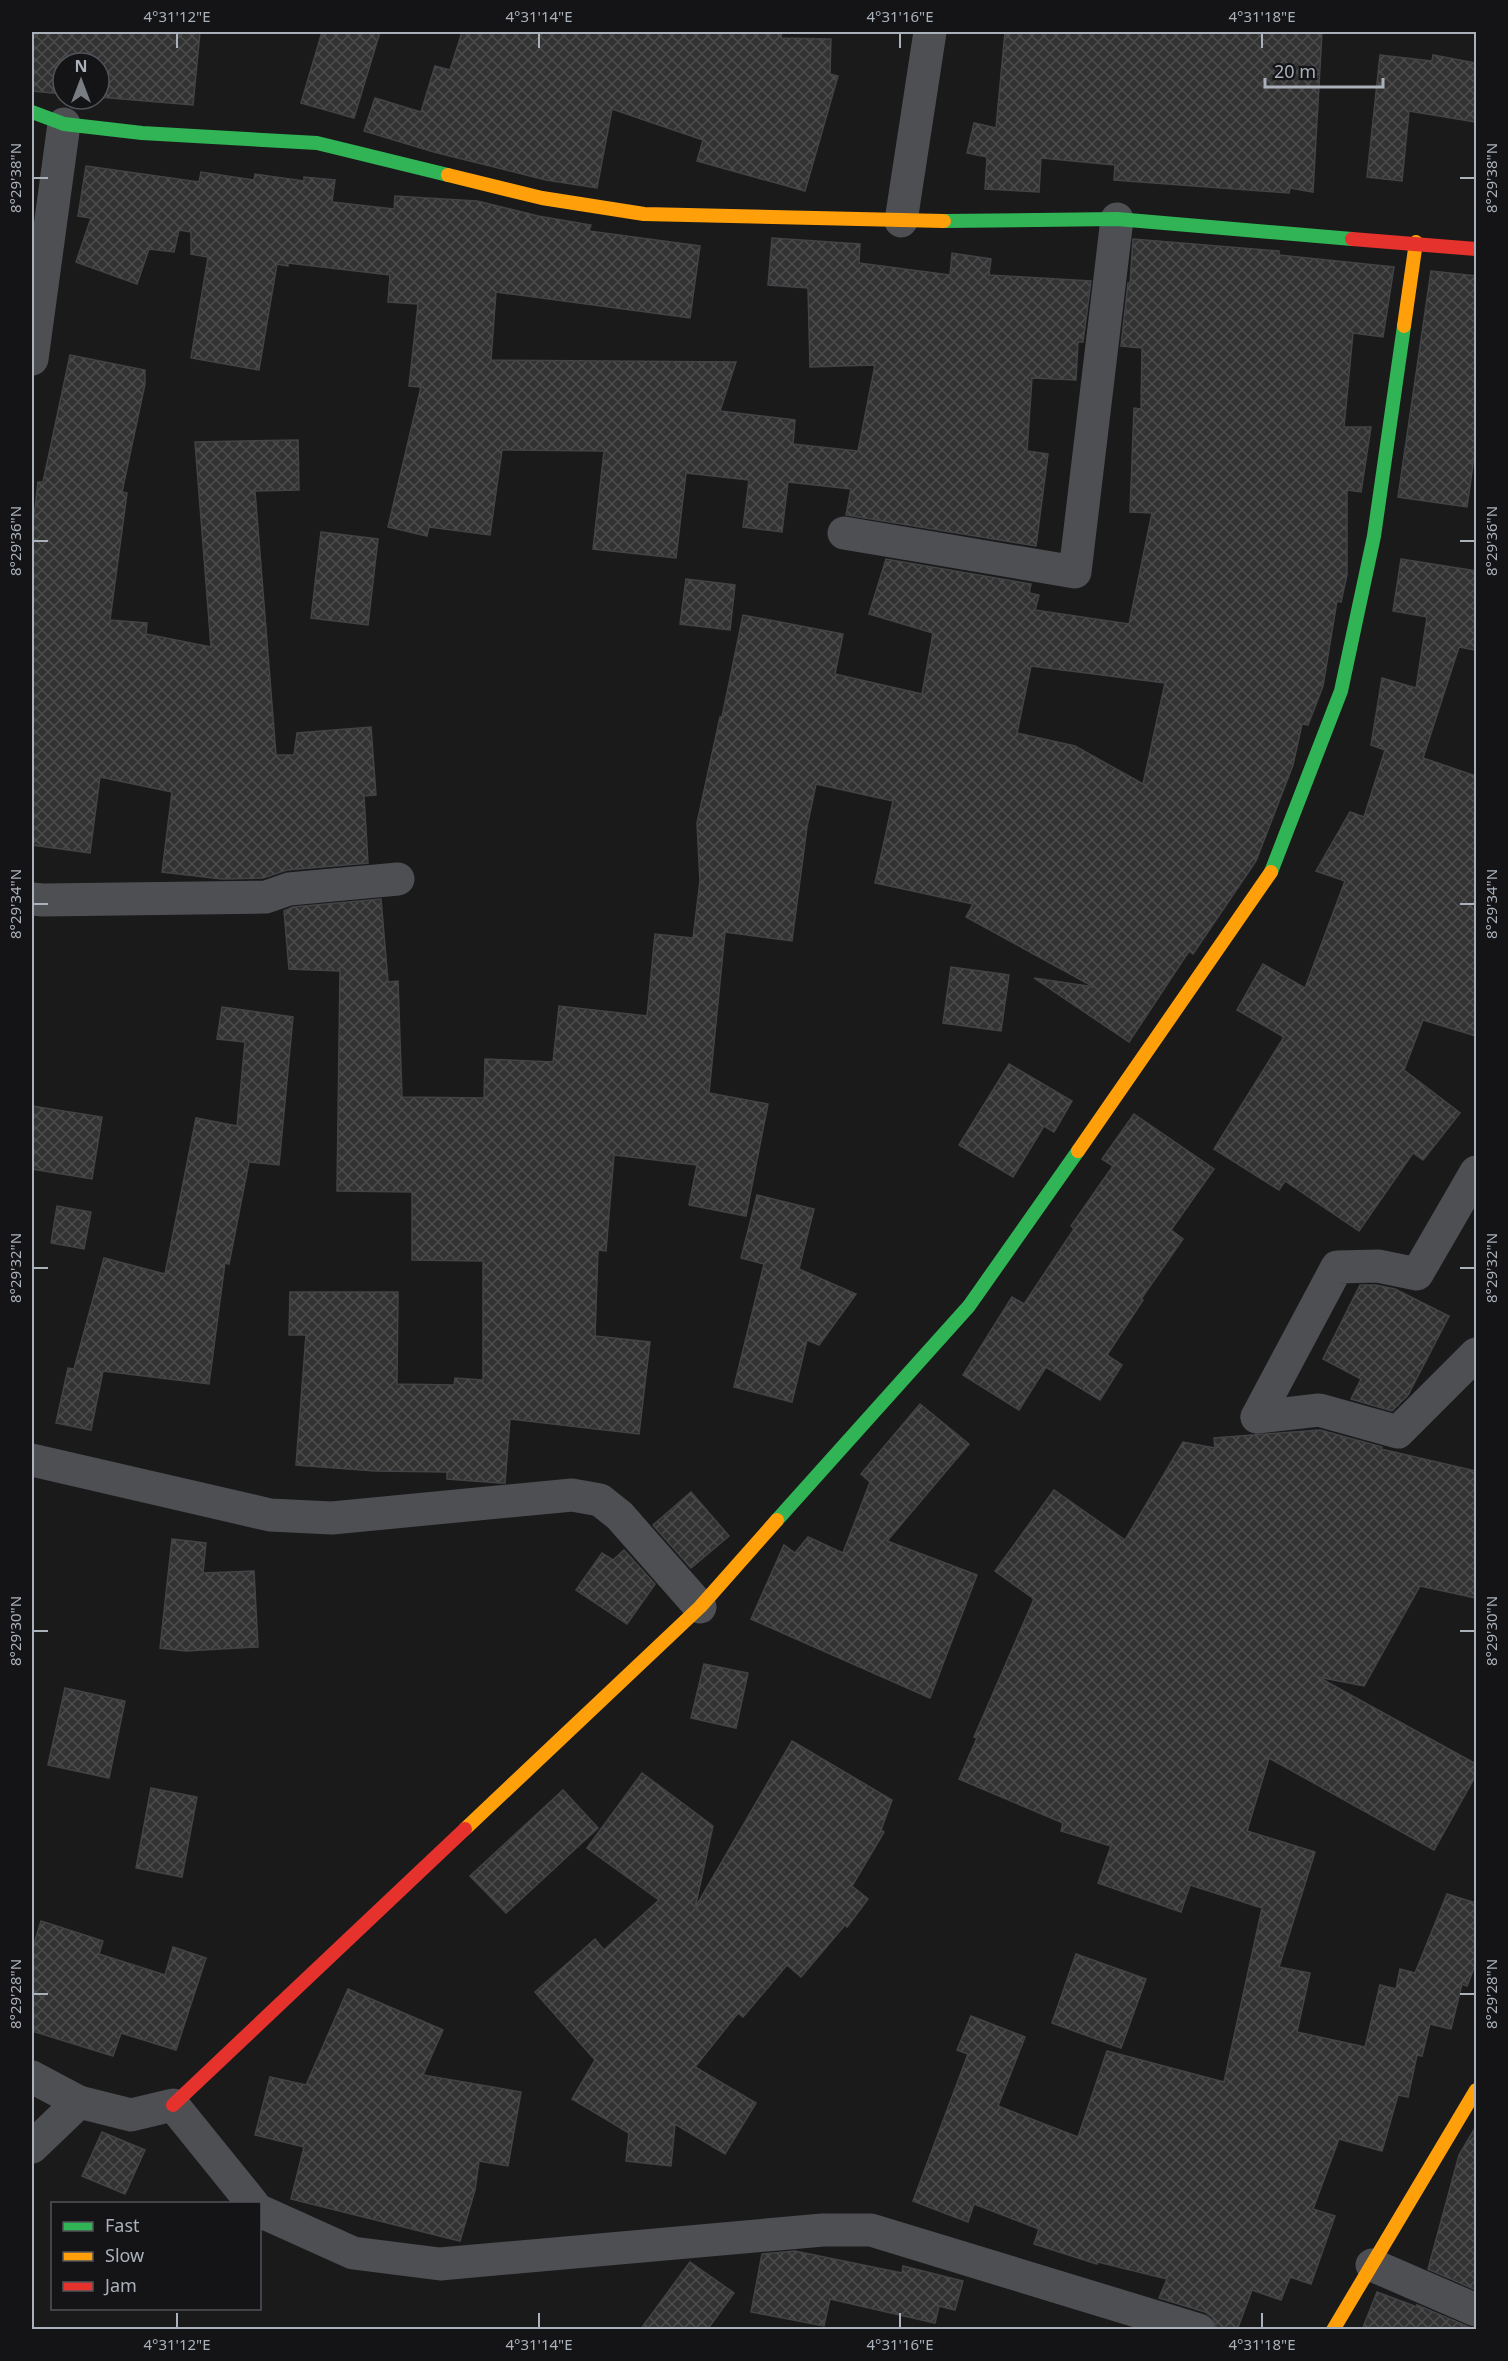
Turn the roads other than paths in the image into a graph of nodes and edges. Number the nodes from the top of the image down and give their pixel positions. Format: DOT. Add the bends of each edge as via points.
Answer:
graph roads {
  1 [pos="930,32"];
  2 [pos="32,112"];
  3 [pos="64,124"];
  4 [pos="1117,219"];
  5 [pos="902,221"];
  6 [pos="1416,242"];
  7 [pos="1476,249"];
  8 [pos="32,358"];
  9 [pos="844,533"];
  10 [pos="398,879"];
  11 [pos="32,899"];
  12 [pos="1476,1172"];
  13 [pos="1476,1354"];
  14 [pos="32,1460"];
  15 [pos="700,1607"];
  16 [pos="32,2077"];
  17 [pos="1476,2090"];
  18 [pos="79,2102"];
  19 [pos="174,2105"];
  20 [pos="32,2147"];
  21 [pos="251,2202"];
  22 [pos="261,2211"];
  23 [pos="1372,2265"];
  24 [pos="1476,2310"];
  25 [pos="1199,2330"];
  26 [pos="1333,2330"];
  1 -- 5 [label="street"];
  2 -- 3 [label="street"];
  3 -- 5 [label="street" via="142,133 317,143 542,198 644,214"];
  3 -- 8 [label="street"];
  4 -- 5 [label="street"];
  4 -- 6 [label="street"];
  4 -- 9 [label="street" via="1075,572"];
  6 -- 7 [label="street"];
  6 -- 15 [label="street" via="1374,536 1341,691 1273,870 969,1306"];
  10 -- 11 [label="street" via="289,889 266,897"];
  12 -- 13 [label="street" via="1417,1274 1378,1266 1337,1267 1257,1417 1319,1410 1398,1432"];
  14 -- 15 [label="street" via="270,1515 332,1518 572,1495 600,1500 620,1516"];
  15 -- 19 [label="street"];
  16 -- 18 [label="street"];
  17 -- 23 [label="street"];
  18 -- 19 [label="street" via="130,2115"];
  18 -- 20 [label="street"];
  19 -- 21 [label="street"];
  22 -- 25 [label="street" via="353,2253 440,2264 823,2230 871,2230"];
  23 -- 24 [label="street"];
  23 -- 26 [label="street"];
}
